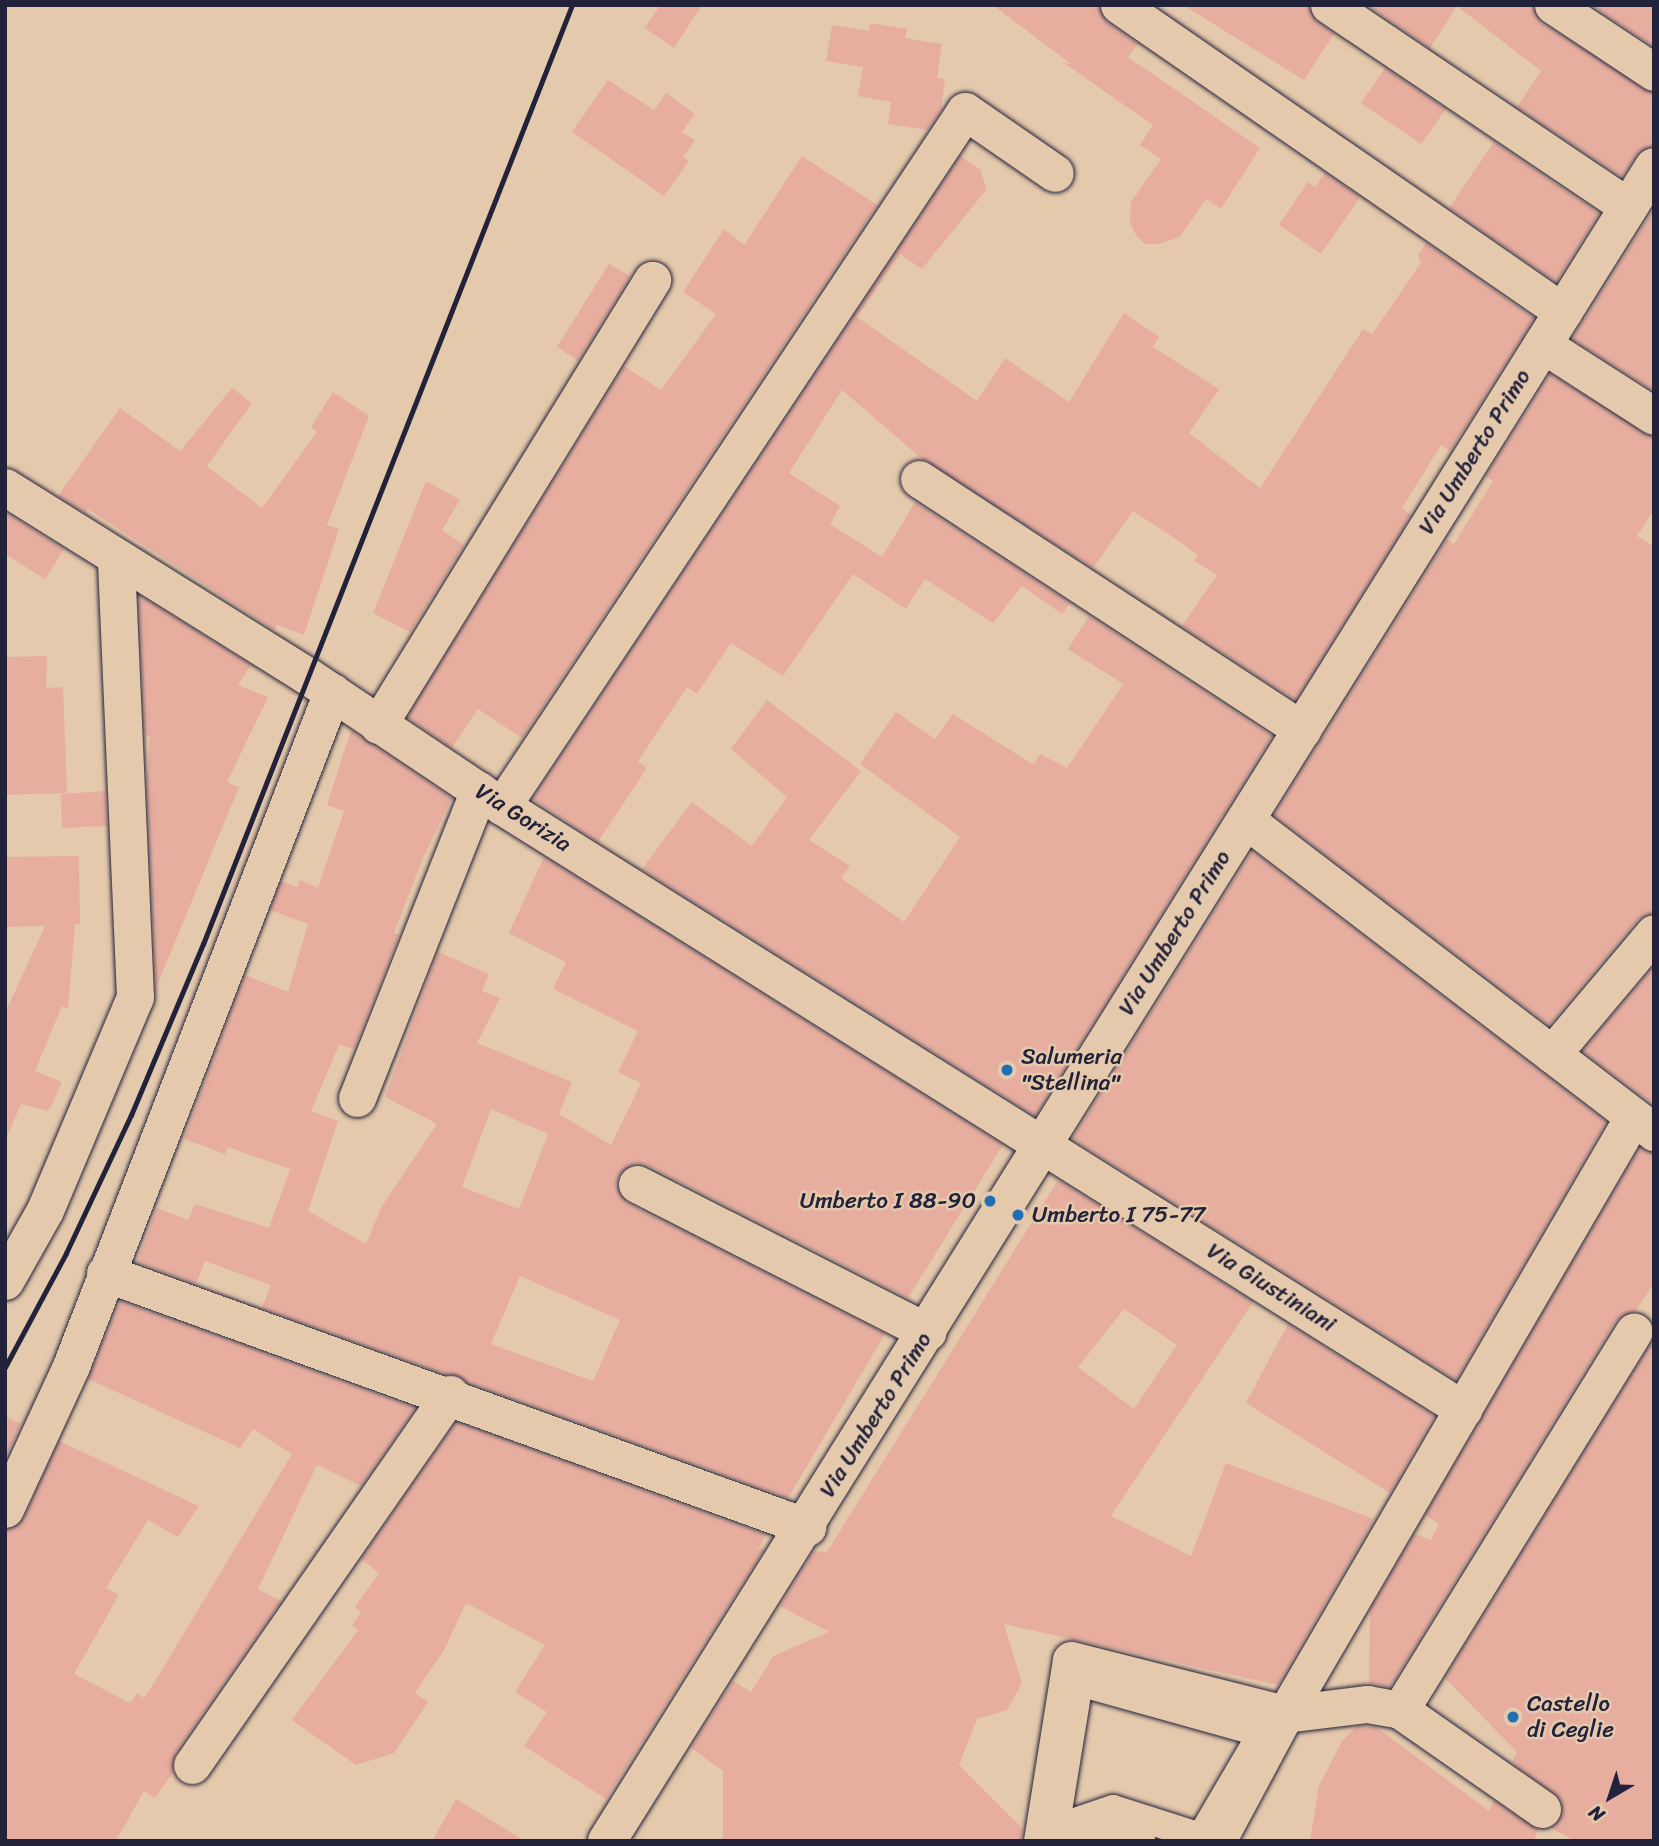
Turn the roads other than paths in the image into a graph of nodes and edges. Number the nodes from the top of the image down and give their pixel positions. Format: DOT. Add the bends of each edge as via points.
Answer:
graph roads {
  1 [pos="1119,5"];
  2 [pos="1329,5"];
  3 [pos="1553,5"];
  4 [pos="1654,72"];
  5 [pos="1055,173"];
  6 [pos="1645,187"];
  7 [pos="652,280"];
  8 [pos="1563,312"];
  9 [pos="1542,344"];
  10 [pos="1654,416"];
  11 [pos="919,479"];
  12 [pos="5,487"];
  13 [pos="116,558"];
  14 [pos="332,692"];
  15 [pos="378,725"];
  16 [pos="1302,730"];
  17 [pos="491,798"];
  18 [pos="1246,820"];
  19 [pos="1654,933"];
  20 [pos="1552,1054"];
  21 [pos="357,1098"];
  22 [pos="1643,1124"];
  23 [pos="1043,1144"];
  24 [pos="637,1184"];
  25 [pos="106,1273"];
  26 [pos="5,1281"];
  27 [pos="1634,1331"];
  28 [pos="927,1332"];
  29 [pos="450,1394"];
  30 [pos="1463,1409"];
  31 [pos="5,1509"];
  32 [pos="807,1527"];
  33 [pos="1400,1710"];
  34 [pos="1285,1714"];
  35 [pos="192,1765"];
  36 [pos="1542,1809"];
  37 [pos="1209,1839"];
  38 [pos="607,1841"];
  39 [pos="1042,1841"];
  40 [pos="1074,1841"];
  41 [pos="1136,1841"];
  1 -- 8 [label="street"];
  2 -- 6 [label="street"];
  3 -- 4 [label="street"];
  5 -- 17 [label="street" via="965,111"];
  6 -- 8 [label="street, Via Umberto Primo"];
  7 -- 15 [label="street"];
  8 -- 9 [label="street, Via Umberto Primo"];
  9 -- 10 [label="street"];
  9 -- 16 [label="street, Via Umberto Primo"];
  11 -- 16 [label="street"];
  12 -- 13 [label="street, Via Gorizia"];
  13 -- 14 [label="street, Via Gorizia"];
  13 -- 26 [label="street" via="135,998 45,1210"];
  14 -- 15 [label="street, Via Gorizia"];
  14 -- 25 [label="street"];
  15 -- 17 [label="street, Via Gorizia"];
  16 -- 18 [label="street, Via Umberto Primo"];
  17 -- 21 [label="street"];
  17 -- 23 [label="street, Via Gorizia"];
  18 -- 20 [label="street"];
  18 -- 23 [label="street, Via Umberto Primo"];
  19 -- 20 [label="street"];
  20 -- 22 [label="street"];
  22 -- 30 [label="street"];
  23 -- 28 [label="street, Via Umberto Primo"];
  23 -- 30 [label="street, Via Giustiniani"];
  24 -- 28 [label="street"];
  25 -- 29 [label="street"];
  25 -- 31 [label="street" via="71,1366"];
  27 -- 33 [label="street"];
  28 -- 32 [label="street, Via Umberto Primo"];
  29 -- 32 [label="street"];
  29 -- 35 [label="street"];
  30 -- 34 [label="street"];
  32 -- 38 [label="street, Via Umberto Primo"];
  33 -- 34 [label="street" via="1367,1704"];
  33 -- 36 [label="street"];
  34 -- 37 [label="street"];
  34 -- 39 [label="street" via="1071,1660"];
  37 -- 37 [label="street" via="1262,1733 1079,1682 1055,1829 1112,1809"];
  40 -- 41 [label="street" via="1114,1826"];
}
